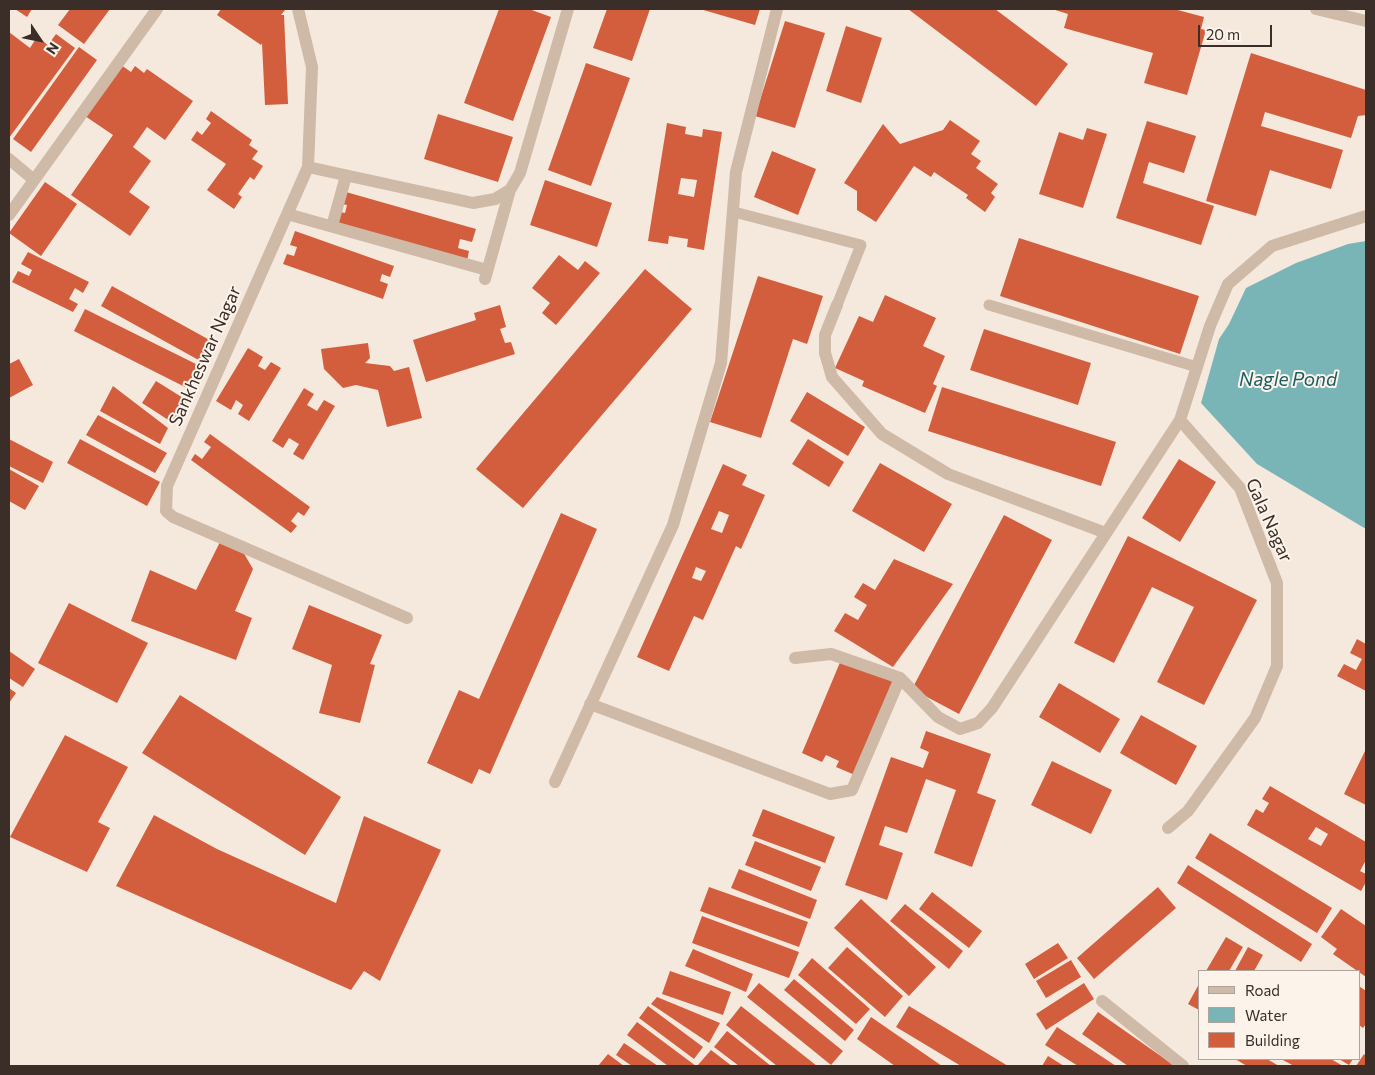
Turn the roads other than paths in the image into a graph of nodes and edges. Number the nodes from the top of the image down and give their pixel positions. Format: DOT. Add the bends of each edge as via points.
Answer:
graph roads {
  1 [pos="157,9"];
  2 [pos="298,9"];
  3 [pos="568,9"];
  4 [pos="777,9"];
  5 [pos="1316,9"];
  6 [pos="1366,21"];
  7 [pos="9,160"];
  8 [pos="308,167"];
  9 [pos="346,176"];
  10 [pos="34,180"];
  11 [pos="510,190"];
  12 [pos="734,212"];
  13 [pos="287,214"];
  14 [pos="9,215"];
  15 [pos="1366,216"];
  16 [pos="332,226"];
  17 [pos="838,305"];
  18 [pos="989,306"];
  19 [pos="1197,367"];
  20 [pos="1180,420"];
  21 [pos="1106,533"];
  22 [pos="407,618"];
  23 [pos="795,658"];
  24 [pos="900,678"];
  25 [pos="590,704"];
  26 [pos="555,782"];
  27 [pos="1168,828"];
  28 [pos="1102,1001"];
  29 [pos="1182,1066"];
  1 -- 10 [label="street"];
  2 -- 8 [label="street" via="312,67"];
  3 -- 11 [label="street" via="520,173"];
  4 -- 12 [label="street" via="736,172"];
  5 -- 6 [label="street"];
  7 -- 10 [label="street"];
  8 -- 9 [label="street"];
  8 -- 13 [label="street, Sankheswar Nagar"];
  9 -- 11 [label="street" via="473,203 495,199"];
  9 -- 16 [label="street"];
  10 -- 14 [label="street"];
  11 -- 16 [label="street" via="486,275"];
  12 -- 17 [label="lane" via="861,245"];
  12 -- 25 [label="street" via="721,363 672,525"];
  13 -- 16 [label="street"];
  13 -- 22 [label="street, Sankheswar Nagar" via="167,486 166,511 173,517"];
  15 -- 19 [label="street" via="1272,246 1228,284"];
  17 -- 21 [label="street" via="826,336 825,353 832,377 882,434 948,474"];
  18 -- 19 [label="lane"];
  19 -- 20 [label="street"];
  20 -- 21 [label="street"];
  20 -- 27 [label="street, Gala Nagar" via="1240,488 1274,574 1277,583 1277,666 1256,718 1188,812"];
  21 -- 24 [label="street" via="992,708 978,723 960,729 938,717"];
  23 -- 24 [label="street" via="831,654"];
  24 -- 25 [label="street" via="852,790 830,794"];
  25 -- 26 [label="street"];
  28 -- 29 [label="street"];
}
